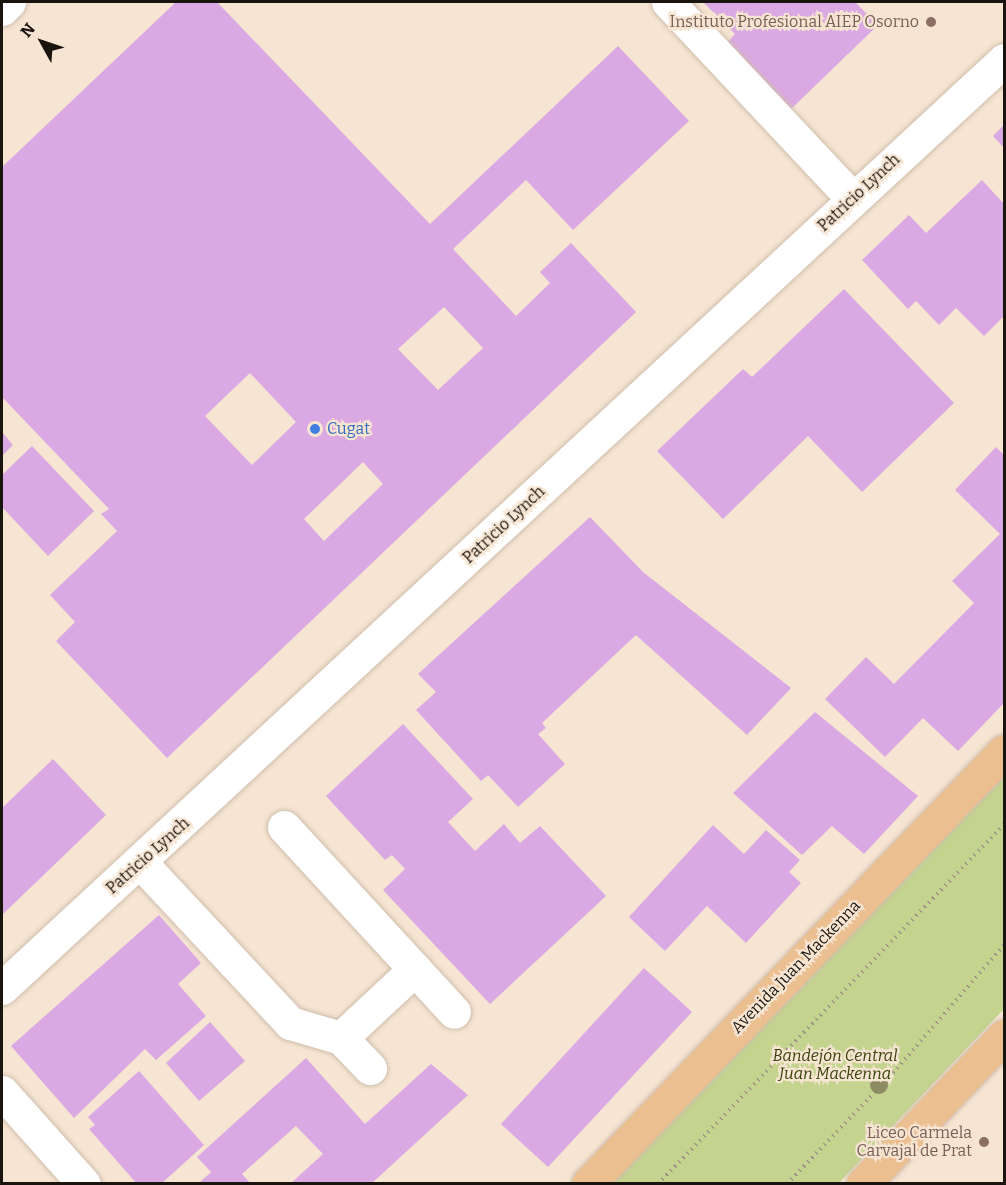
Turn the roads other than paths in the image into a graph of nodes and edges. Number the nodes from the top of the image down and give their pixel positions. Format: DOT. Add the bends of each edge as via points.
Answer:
graph roads {
  1 [pos="9,2"];
  2 [pos="668,2"];
  3 [pos="2,9"];
  4 [pos="1005,60"];
  5 [pos="853,199"];
  6 [pos="1005,751"];
  7 [pos="284,827"];
  8 [pos="141,863"];
  9 [pos="415,969"];
  10 [pos="2,988"];
  11 [pos="453,1012"];
  12 [pos="1005,1036"];
  13 [pos="341,1038"];
  14 [pos="370,1068"];
  15 [pos="2,1092"];
  16 [pos="84,1184"];
  17 [pos="588,1184"];
  18 [pos="863,1184"];
  1 -- 3 [label="street"];
  2 -- 5 [label="street"];
  4 -- 5 [label="street, Patricio Lynch"];
  5 -- 8 [label="street, Patricio Lynch"];
  6 -- 17 [label="main road, Avenida Juan Mackenna"];
  7 -- 9 [label="street"];
  8 -- 10 [label="street, Patricio Lynch"];
  8 -- 13 [label="street" via="290,1023"];
  9 -- 11 [label="street"];
  9 -- 13 [label="street"];
  12 -- 18 [label="main road"];
  13 -- 14 [label="street"];
  15 -- 16 [label="street"];
}
